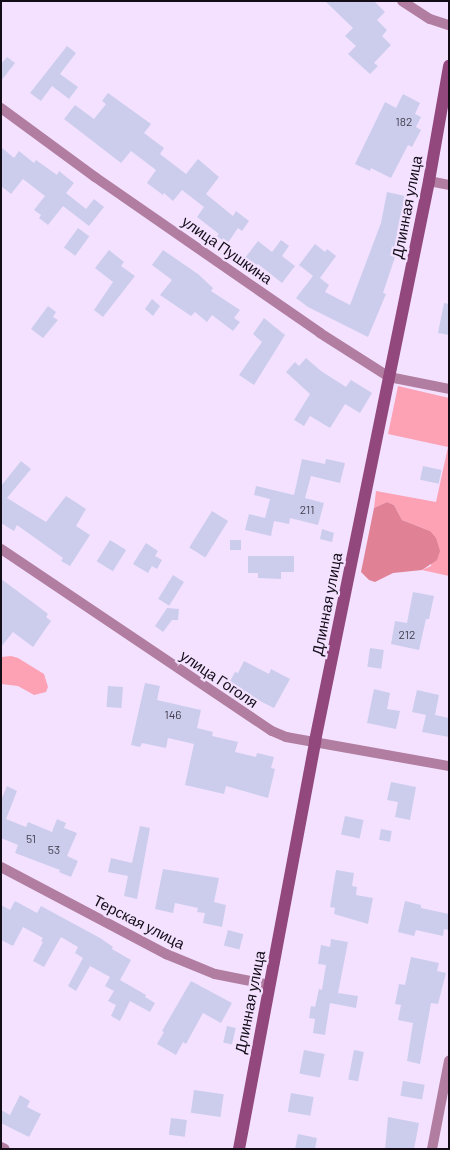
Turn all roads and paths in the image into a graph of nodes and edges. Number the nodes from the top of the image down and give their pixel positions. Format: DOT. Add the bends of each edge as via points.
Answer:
graph roads {
  1 [pos="402,1"];
  2 [pos="449,25"];
  3 [pos="449,66"];
  4 [pos="1,108"];
  5 [pos="429,181"];
  6 [pos="449,185"];
  7 [pos="390,377"];
  8 [pos="449,389"];
  9 [pos="1,549"];
  10 [pos="315,741"];
  11 [pos="449,766"];
  12 [pos="1,867"];
  13 [pos="270,986"];
  14 [pos="449,1061"];
  15 [pos="1,1147"];
  16 [pos="5,1149"];
  17 [pos="239,1149"];
  18 [pos="432,1149"];
  1 -- 2 [label="street" via="430,19"];
  3 -- 5 [label="street, Длинная улица"];
  4 -- 7 [label="street, улица Пушкина" via="304,322"];
  5 -- 6 [label="street"];
  5 -- 7 [label="street, Длинная улица"];
  7 -- 8 [label="street, улица Пушкина"];
  7 -- 10 [label="street, Длинная улица"];
  9 -- 10 [label="street, улица Гоголя" via="272,731 286,737"];
  10 -- 11 [label="street, улица Гоголя"];
  10 -- 13 [label="street, Длинная улица"];
  12 -- 13 [label="street, Терская улица" via="166,954 215,974"];
  13 -- 17 [label="street, Длинная улица"];
  14 -- 18 [label="street"];
  15 -- 16 [label="street"];
}
